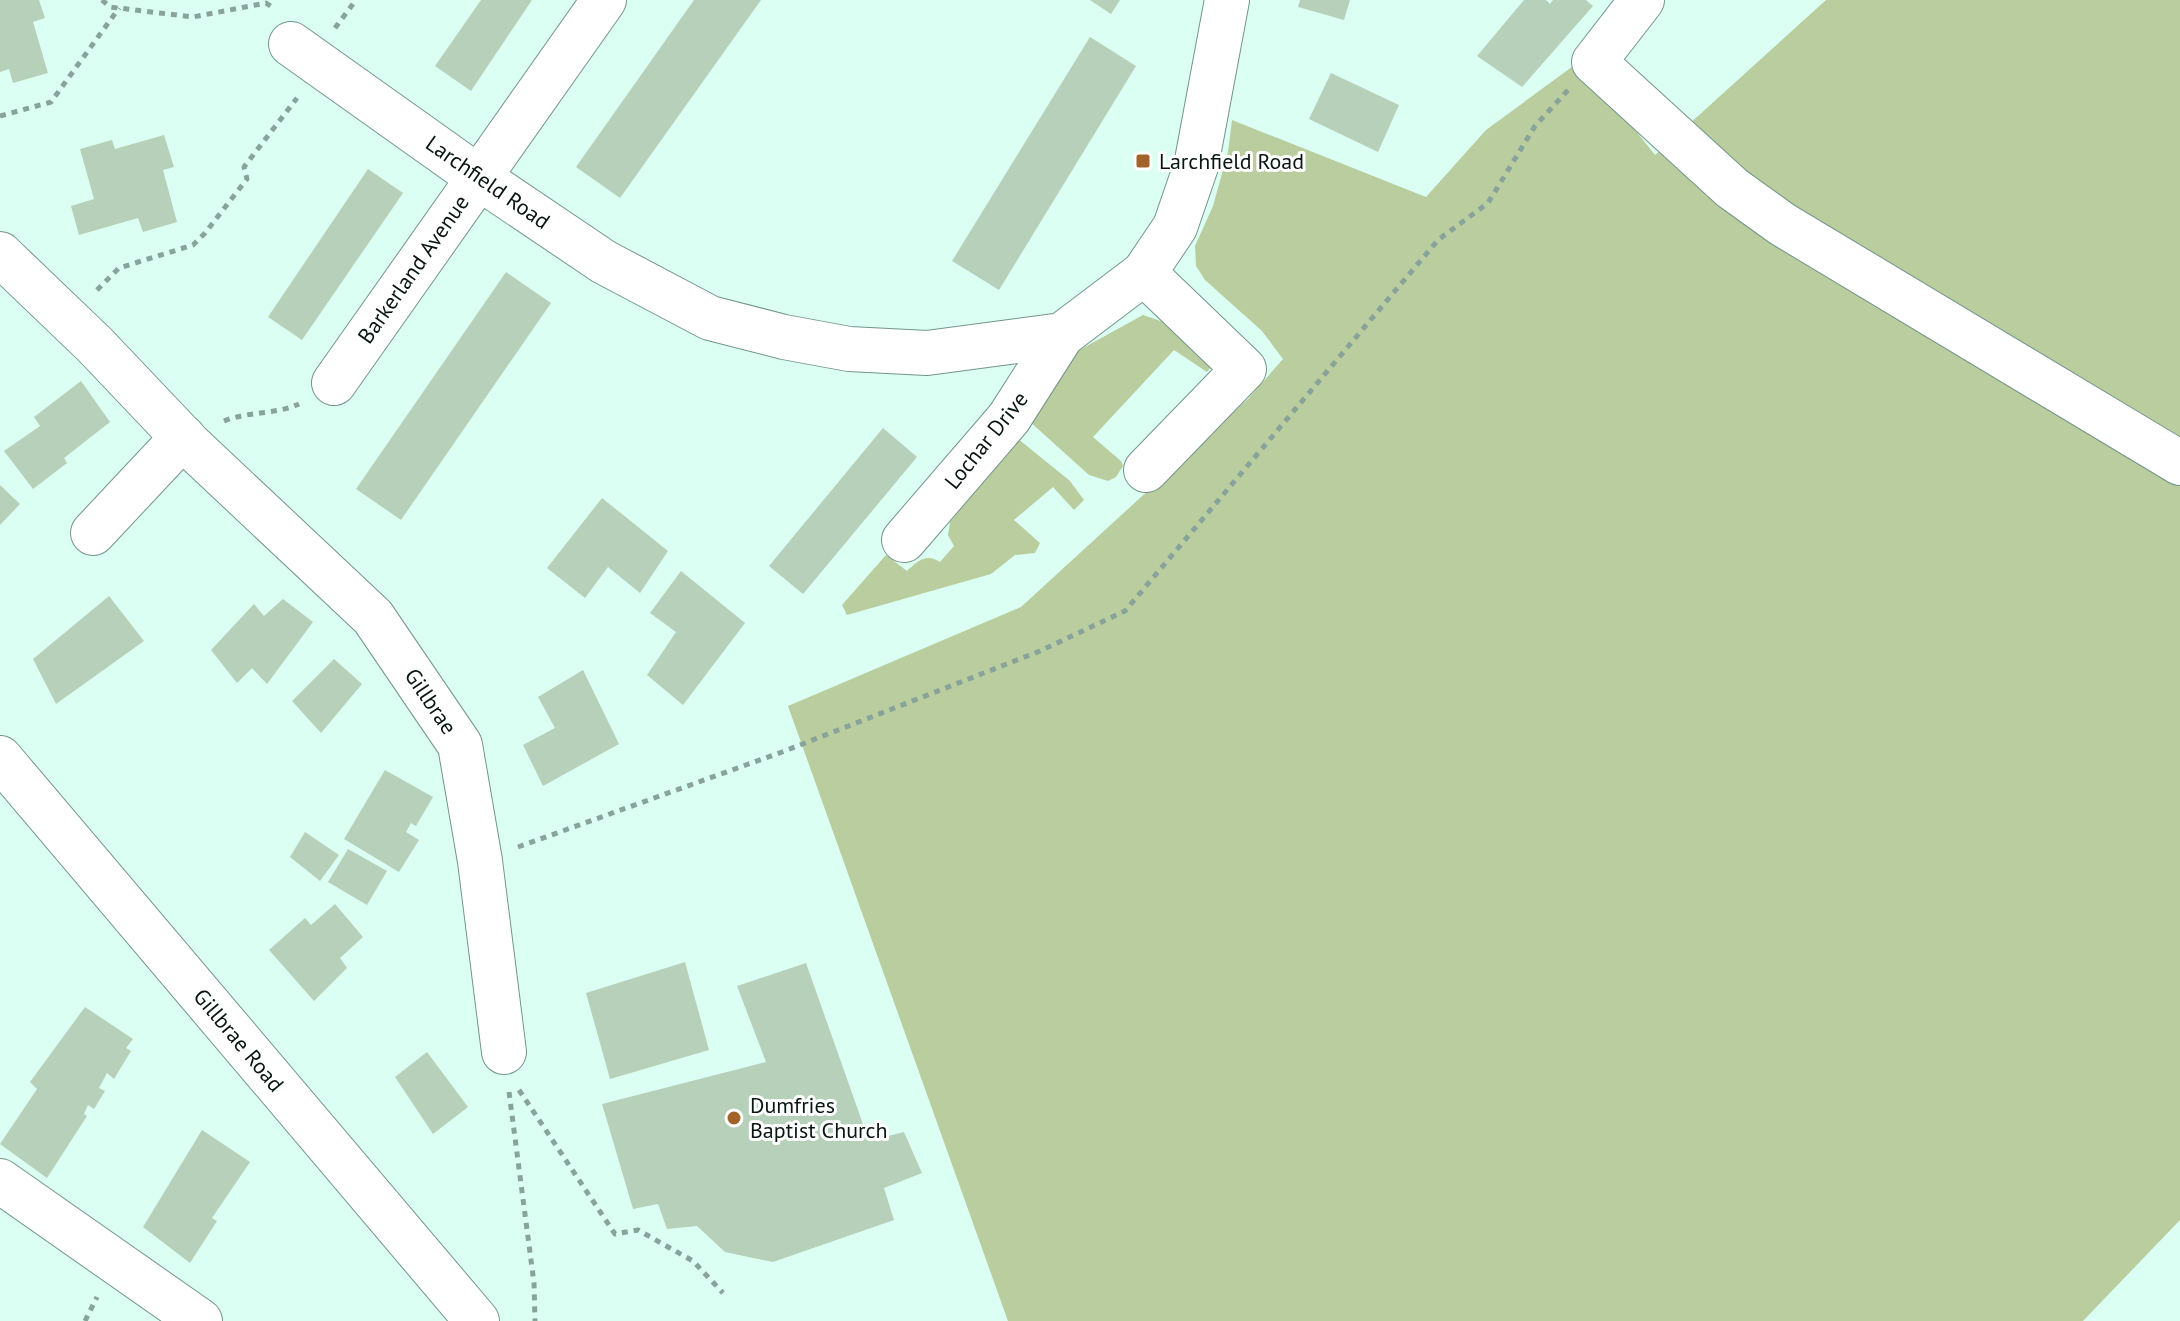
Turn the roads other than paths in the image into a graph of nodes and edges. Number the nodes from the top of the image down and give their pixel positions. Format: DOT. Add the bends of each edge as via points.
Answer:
graph roads {
  1 [pos="604,0"];
  2 [pos="1227,0"];
  3 [pos="1642,0"];
  4 [pos="306,54"];
  5 [pos="478,177"];
  6 [pos="0,254"];
  7 [pos="1144,273"];
  8 [pos="1062,335"];
  9 [pos="334,383"];
  10 [pos="186,440"];
  11 [pos="2180,463"];
  12 [pos="1146,470"];
  13 [pos="93,533"];
  14 [pos="904,540"];
  15 [pos="0,758"];
  16 [pos="505,1062"];
  17 [pos="0,1181"];
  18 [pos="200,1321"];
  19 [pos="477,1321"];
  1 -- 5 [label="street, Barkerland Avenue"];
  2 -- 7 [label="street, Larchfield Road" via="1196,166 1175,227"];
  3 -- 11 [label="street" via="1594,62 1732,188 1782,224"];
  4 -- 5 [label="street, Larchfield Road"];
  5 -- 8 [label="street, Larchfield Road" via="604,262 710,318 849,349 927,353"];
  5 -- 9 [label="street, Barkerland Avenue"];
  6 -- 10 [label="street, Gillbrae"];
  7 -- 8 [label="street, Larchfield Road"];
  7 -- 12 [label="street" via="1244,369"];
  8 -- 14 [label="street, Lochar Drive" via="1009,418"];
  10 -- 13 [label="street"];
  10 -- 16 [label="street, Gillbrae" via="373,617 460,745"];
  15 -- 19 [label="street, Gillbrae Road"];
  17 -- 18 [label="street"];
}
